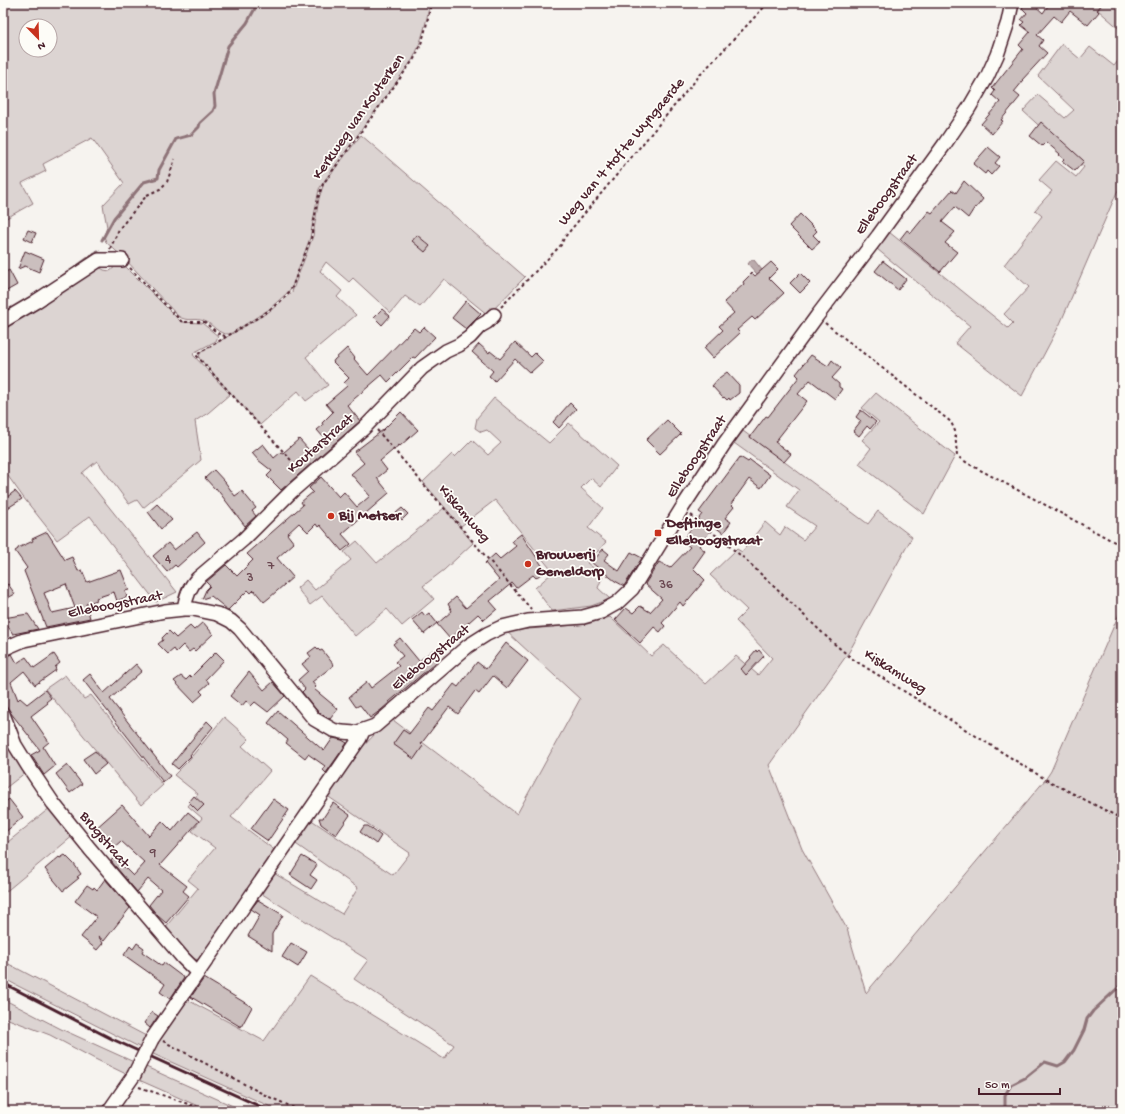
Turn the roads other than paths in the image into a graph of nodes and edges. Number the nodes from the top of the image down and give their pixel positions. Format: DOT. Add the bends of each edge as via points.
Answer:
graph roads {
  1 [pos="1012,3"];
  2 [pos="122,260"];
  3 [pos="494,315"];
  4 [pos="3,321"];
  5 [pos="184,609"];
  6 [pos="5,643"];
  7 [pos="3,714"];
  8 [pos="362,731"];
  9 [pos="198,973"];
  10 [pos="109,1111"];
  1 -- 8 [label="street, Elleboogstraat" via="997,55 969,108 724,444 632,589 617,603 601,612 583,617 528,621 502,628 479,639 375,726"];
  2 -- 4 [label="street" via="99,260"];
  3 -- 5 [label="street, Kouterstraat" via="470,337 422,368 370,422 192,584 186,596"];
  5 -- 6 [label="street, Elleboogstraat"];
  5 -- 8 [label="street, Elleboogstraat" via="210,612 231,621 314,719 333,730 355,733"];
  7 -- 9 [label="street, Brugstraat" via="15,745 53,803"];
  8 -- 9 [label="street" via="331,782"];
  9 -- 10 [label="street, bridge" via="153,1037 132,1079"];
}
